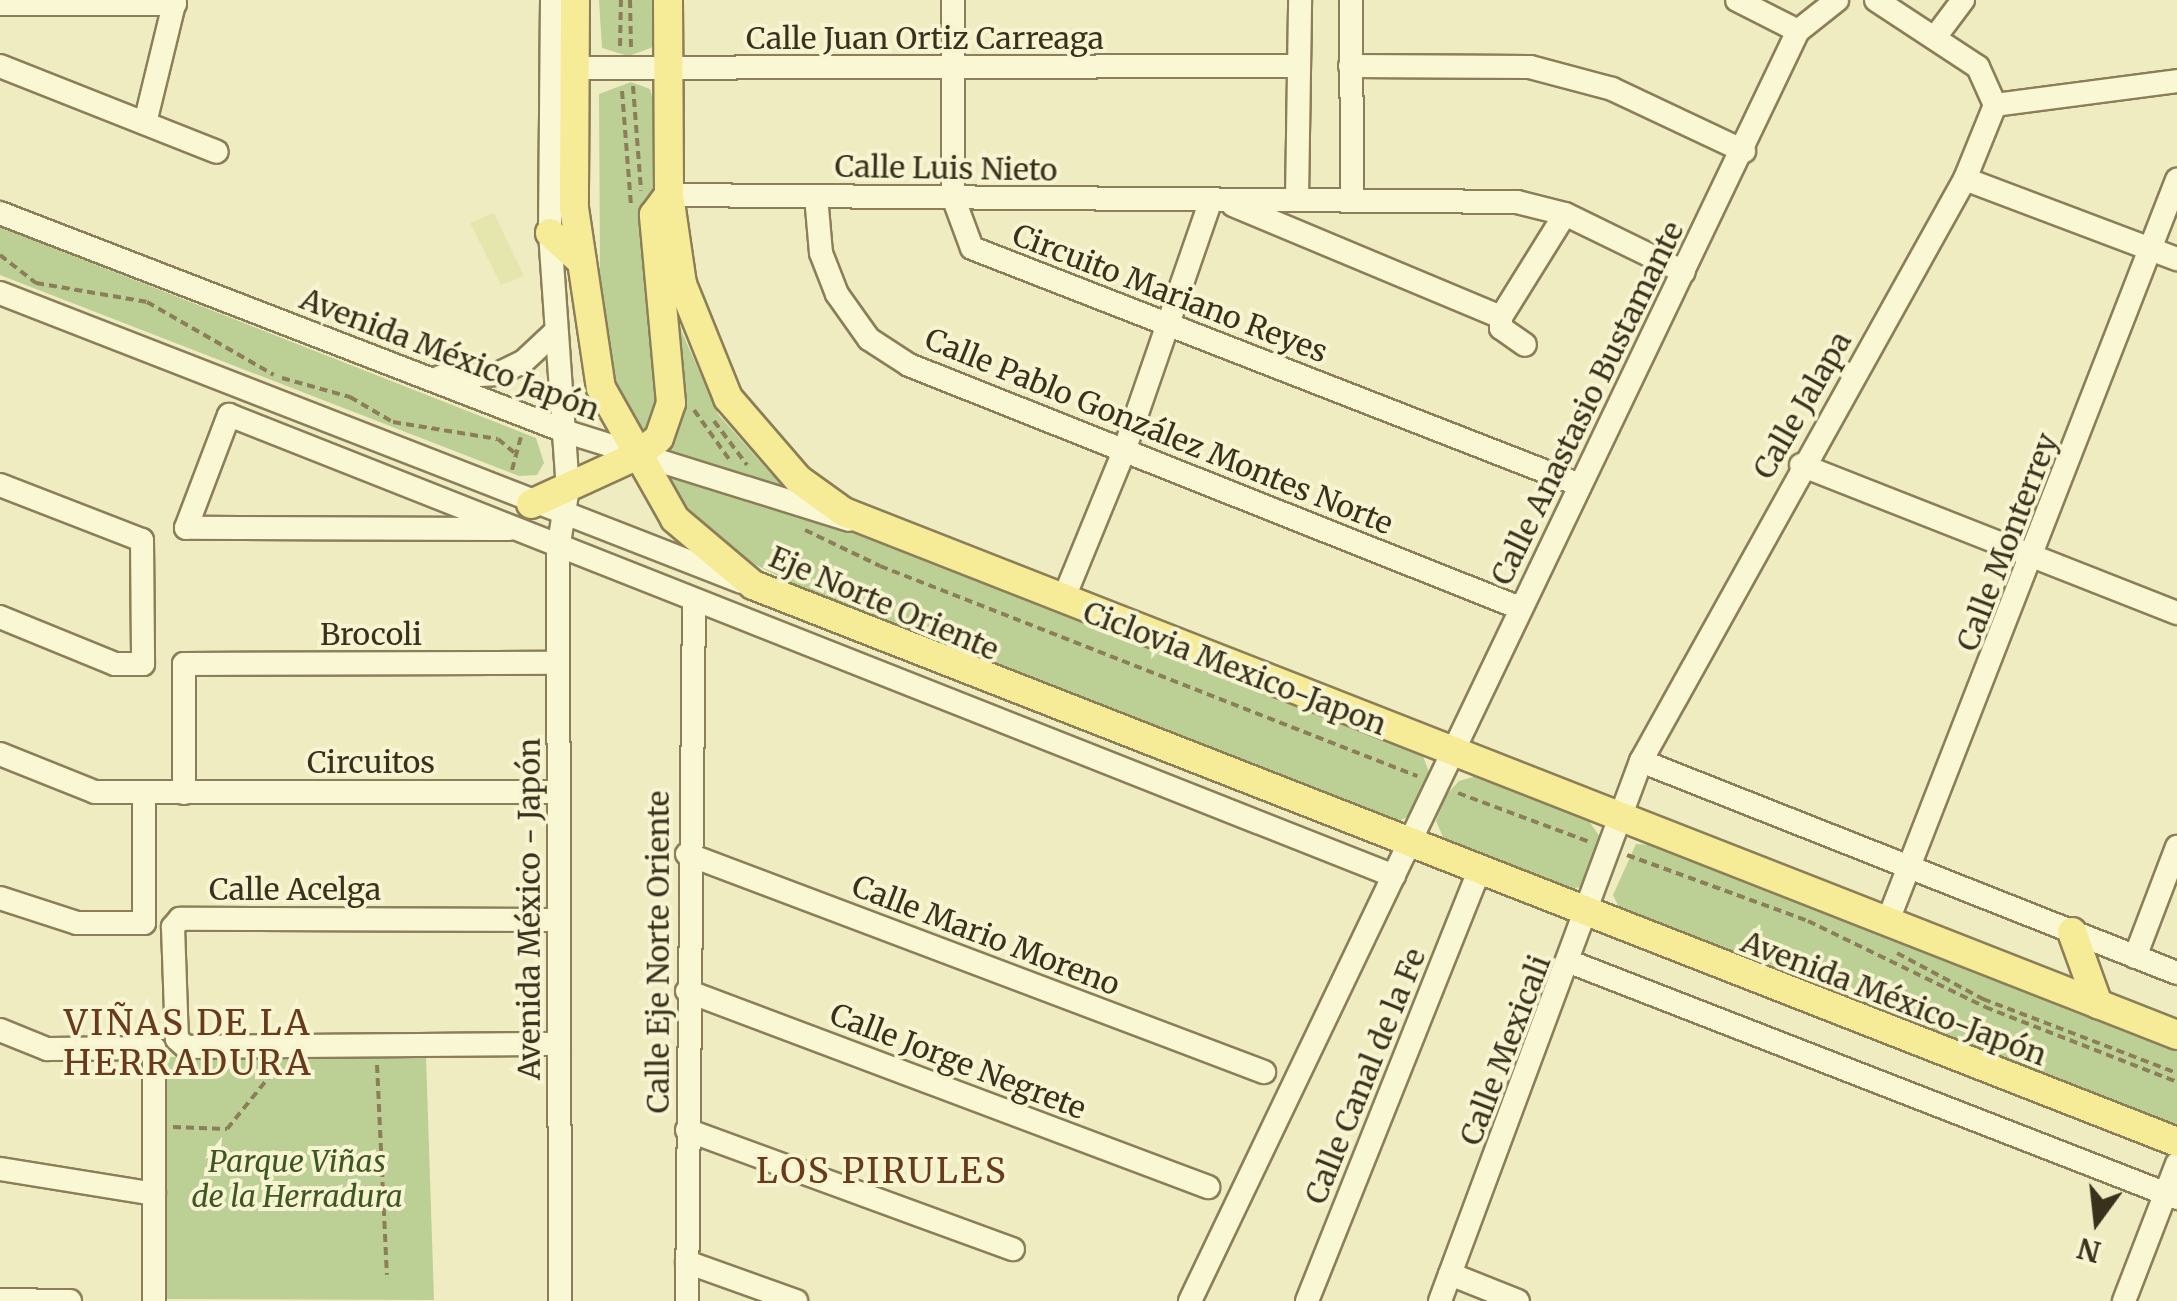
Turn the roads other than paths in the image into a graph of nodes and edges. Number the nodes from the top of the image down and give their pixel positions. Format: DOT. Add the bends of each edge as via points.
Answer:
graph roads {
  1 [pos="552,0"];
  2 [pos="575,0"];
  3 [pos="668,0"];
  4 [pos="953,0"];
  5 [pos="1300,0"];
  6 [pos="1351,0"];
  7 [pos="1736,0"];
  8 [pos="1837,0"];
  9 [pos="1876,0"];
  10 [pos="1963,0"];
  11 [pos="175,2"];
  12 [pos="0,4"];
  13 [pos="1798,31"];
  14 [pos="1936,36"];
  15 [pos="0,66"];
  16 [pos="1298,66"];
  17 [pos="1350,66"];
  18 [pos="563,68"];
  19 [pos="668,69"];
  20 [pos="953,70"];
  21 [pos="2177,80"];
  22 [pos="1995,106"];
  23 [pos="145,124"];
  24 [pos="1744,151"];
  25 [pos="217,152"];
  26 [pos="1965,179"];
  27 [pos="2177,180"];
  28 [pos="655,194"];
  29 [pos="816,196"];
  30 [pos="952,197"];
  31 [pos="1352,198"];
  32 [pos="1297,199"];
  33 [pos="1216,200"];
  34 [pos="0,213"];
  35 [pos="1566,214"];
  36 [pos="550,233"];
  37 [pos="2151,250"];
  38 [pos="2177,259"];
  39 [pos="582,262"];
  40 [pos="1684,272"];
  41 [pos="0,293"];
  42 [pos="1500,317"];
  43 [pos="1170,325"];
  44 [pos="556,331"];
  45 [pos="1525,345"];
  46 [pos="418,375"];
  47 [pos="567,432"];
  48 [pos="1124,451"];
  49 [pos="636,456"];
  50 [pos="1801,466"];
  51 [pos="0,485"];
  52 [pos="1580,485"];
  53 [pos="568,488"];
  54 [pos="531,504"];
  55 [pos="565,518"];
  56 [pos="508,529"];
  57 [pos="878,540"];
  58 [pos="558,549"];
  59 [pos="2035,558"];
  60 [pos="752,586"];
  61 [pos="1063,600"];
  62 [pos="694,604"];
  63 [pos="1520,608"];
  64 [pos="2177,613"];
  65 [pos="0,618"];
  66 [pos="558,663"];
  67 [pos="1450,750"];
  68 [pos="0,754"];
  69 [pos="1641,760"];
  70 [pos="184,792"];
  71 [pos="559,792"];
  72 [pos="144,794"];
  73 [pos="1618,818"];
  74 [pos="1408,846"];
  75 [pos="2177,847"];
  76 [pos="687,854"];
  77 [pos="1910,868"];
  78 [pos="1478,873"];
  79 [pos="1394,876"];
  80 [pos="0,898"];
  81 [pos="1588,916"];
  82 [pos="559,920"];
  83 [pos="2072,932"];
  84 [pos="1884,933"];
  85 [pos="2135,957"];
  86 [pos="1570,962"];
  87 [pos="2177,973"];
  88 [pos="687,992"];
  89 [pos="2098,1004"];
  90 [pos="0,1030"];
  91 [pos="2177,1035"];
  92 [pos="559,1044"];
  93 [pos="1264,1072"];
  94 [pos="687,1130"];
  95 [pos="2177,1142"];
  96 [pos="2177,1164"];
  97 [pos="0,1169"];
  98 [pos="1208,1187"];
  99 [pos="154,1194"];
  100 [pos="2171,1196"];
  101 [pos="1013,1249"];
  102 [pos="687,1262"];
  103 [pos="1450,1274"];
  104 [pos="0,1300"];
  105 [pos="154,1300"];
  106 [pos="70,1301"];
  107 [pos="560,1301"];
  108 [pos="687,1301"];
  109 [pos="796,1301"];
  110 [pos="1190,1301"];
  111 [pos="1308,1301"];
  112 [pos="1440,1301"];
  113 [pos="1518,1301"];
  114 [pos="2124,1301"];
  1 -- 18 [label="street, Avenida México - Japón"];
  2 -- 18 [label="main road, Eje Norte Oriente"];
  3 -- 19 [label="main road"];
  4 -- 20 [label="street, Circuito Mariano Reyes"];
  5 -- 16 [label="street"];
  6 -- 17 [label="street"];
  7 -- 13 [label="street"];
  8 -- 13 [label="street, Calle Anastasio Bustamante"];
  9 -- 14 [label="street"];
  10 -- 14 [label="street"];
  11 -- 12 [label="street"];
  11 -- 23 [label="street"];
  13 -- 24 [label="street, Calle Anastasio Bustamante"];
  14 -- 22 [label="street" via="1978,67"];
  15 -- 23 [label="street"];
  16 -- 20 [label="street, Calle Juan Ortiz Carreaga"];
  16 -- 32 [label="street"];
  17 -- 24 [label="street" via="1530,68 1612,90"];
  17 -- 31 [label="street"];
  18 -- 19 [label="street, Calle Juan Ortiz Carreaga"];
  18 -- 36 [label="street, Avenida México - Japón"];
  18 -- 39 [label="main road, Eje Norte Oriente"];
  19 -- 20 [label="street, Calle Juan Ortiz Carreaga"];
  19 -- 28 [label="main road"];
  20 -- 30 [label="street, Circuito Mariano Reyes"];
  21 -- 22 [label="street"];
  22 -- 26 [label="street, Calle Jalapa"];
  23 -- 25 [label="street"];
  24 -- 40 [label="street, Calle Anastasio Bustamante"];
  26 -- 37 [label="street"];
  26 -- 50 [label="street, Calle Jalapa"];
  27 -- 37 [label="street, Calle Monterrey"];
  28 -- 29 [label="street, Calle Luis Nieto"];
  28 -- 49 [label="main road" via="671,403 659,438"];
  28 -- 57 [label="main road" via="728,398 798,479"];
  29 -- 30 [label="street, Calle Luis Nieto"];
  29 -- 48 [label="street, Calle Pablo González Montes Norte" via="821,254 837,294 869,339 910,366"];
  30 -- 33 [label="street, Calle Luis Nieto"];
  30 -- 43 [label="street, Circuito Mariano Reyes" via="972,248"];
  31 -- 32 [label="street, Calle Luis Nieto"];
  31 -- 35 [label="street, Calle Luis Nieto" via="1517,202"];
  32 -- 33 [label="street, Calle Luis Nieto"];
  33 -- 42 [label="street, Calle Luis Nieto"];
  33 -- 43 [label="street"];
  34 -- 46 [label="street, Avenida México Japón"];
  35 -- 40 [label="street, Calle Luis Nieto"];
  35 -- 42 [label="street"];
  36 -- 39 [label="main road"];
  36 -- 44 [label="street, Avenida México - Japón"];
  37 -- 38 [label="street"];
  37 -- 59 [label="street, Calle Monterrey"];
  39 -- 49 [label="main road, Eje Norte Oriente" via="601,388"];
  40 -- 52 [label="street, Calle Anastasio Bustamante"];
  41 -- 54 [label="street"];
  42 -- 45 [label="street" via="1500,328"];
  43 -- 48 [label="street"];
  43 -- 52 [label="street, Circuito Mariano Reyes"];
  44 -- 46 [label="street" via="523,362 498,374 462,380"];
  44 -- 47 [label="street, Avenida México - Japón"];
  46 -- 47 [label="street, Avenida México Japón"];
  47 -- 49 [label="street, Avenida México Japón"];
  47 -- 53 [label="street, Avenida México - Japón"];
  48 -- 61 [label="street"];
  48 -- 63 [label="street, Calle Pablo González Montes Norte"];
  49 -- 53 [label="main road"];
  49 -- 57 [label="street, Avenida México Japón" via="772,494"];
  49 -- 60 [label="main road, Eje Norte Oriente" via="675,520"];
  50 -- 59 [label="street"];
  50 -- 69 [label="street, Calle Jalapa"];
  51 -- 65 [label="street" via="142,540 143,664 114,664"];
  52 -- 63 [label="street, Calle Anastasio Bustamante"];
  53 -- 54 [label="main road"];
  53 -- 55 [label="street, Avenida México - Japón"];
  54 -- 55 [label="street"];
  55 -- 58 [label="street, Avenida México - Japón"];
  55 -- 60 [label="street"];
  56 -- 56 [label="street" via="229,415 186,528 243,528"];
  56 -- 58 [label="street"];
  57 -- 61 [label="main road"];
  58 -- 62 [label="street"];
  58 -- 66 [label="street, Avenida México - Japón"];
  59 -- 64 [label="street"];
  59 -- 77 [label="street, Calle Monterrey"];
  60 -- 74 [label="main road, Eje Norte Oriente"];
  61 -- 67 [label="main road"];
  62 -- 76 [label="street, Calle Eje Norte Oriente"];
  62 -- 79 [label="street"];
  63 -- 67 [label="street, Calle Anastasio Bustamante"];
  66 -- 70 [label="street, Brocoli" via="184,664"];
  66 -- 71 [label="street, Avenida México - Japón"];
  67 -- 73 [label="main road"];
  67 -- 74 [label="street, Calle Anastasio Bustamante" via="1445,788"];
  68 -- 72 [label="street, Circuitos" via="95,792"];
  69 -- 73 [label="street, Calle Jalapa"];
  69 -- 77 [label="street"];
  70 -- 71 [label="street, Circuitos"];
  70 -- 72 [label="street, Circuitos"];
  71 -- 82 [label="street, Avenida México - Japón"];
  72 -- 80 [label="street" via="144,922 77,923"];
  73 -- 81 [label="street, Calle Mexicali"];
  73 -- 84 [label="main road"];
  74 -- 78 [label="main road, Eje Norte Oriente"];
  74 -- 79 [label="street, Calle Anastasio Bustamante"];
  75 -- 85 [label="street"];
  76 -- 88 [label="street, Calle Eje Norte Oriente"];
  76 -- 93 [label="street, Calle Mario Moreno"];
  77 -- 83 [label="street"];
  77 -- 84 [label="street, Calle Monterrey"];
  78 -- 81 [label="main road, Eje Norte Oriente"];
  78 -- 111 [label="street, Calle Canal de la Fe"];
  79 -- 110 [label="street, Calle Anastasio Bustamante"];
  81 -- 86 [label="street, Calle Mexicali"];
  81 -- 95 [label="main road, Avenida México-Japón"];
  82 -- 92 [label="street, Avenida México - Japón"];
  82 -- 92 [label="street, Calle Acelga" via="180,918 174,927 177,1039 186,1047"];
  83 -- 85 [label="street"];
  83 -- 89 [label="main road"];
  84 -- 89 [label="main road"];
  85 -- 87 [label="street"];
  86 -- 100 [label="street"];
  86 -- 103 [label="street, Calle Mexicali"];
  88 -- 94 [label="street, Calle Eje Norte Oriente"];
  88 -- 98 [label="street, Calle Jorge Negrete"];
  89 -- 91 [label="main road"];
  90 -- 99 [label="street" via="47,1049 154,1048"];
  92 -- 107 [label="street, Avenida México - Japón"];
  94 -- 101 [label="street"];
  94 -- 102 [label="street, Calle Eje Norte Oriente"];
  96 -- 100 [label="street"];
  97 -- 99 [label="street"];
  99 -- 105 [label="street"];
  100 -- 114 [label="street"];
  102 -- 108 [label="street, Calle Eje Norte Oriente"];
  102 -- 109 [label="street"];
  103 -- 112 [label="street, Calle Mexicali"];
  103 -- 113 [label="street"];
  104 -- 106 [label="street"];
}
